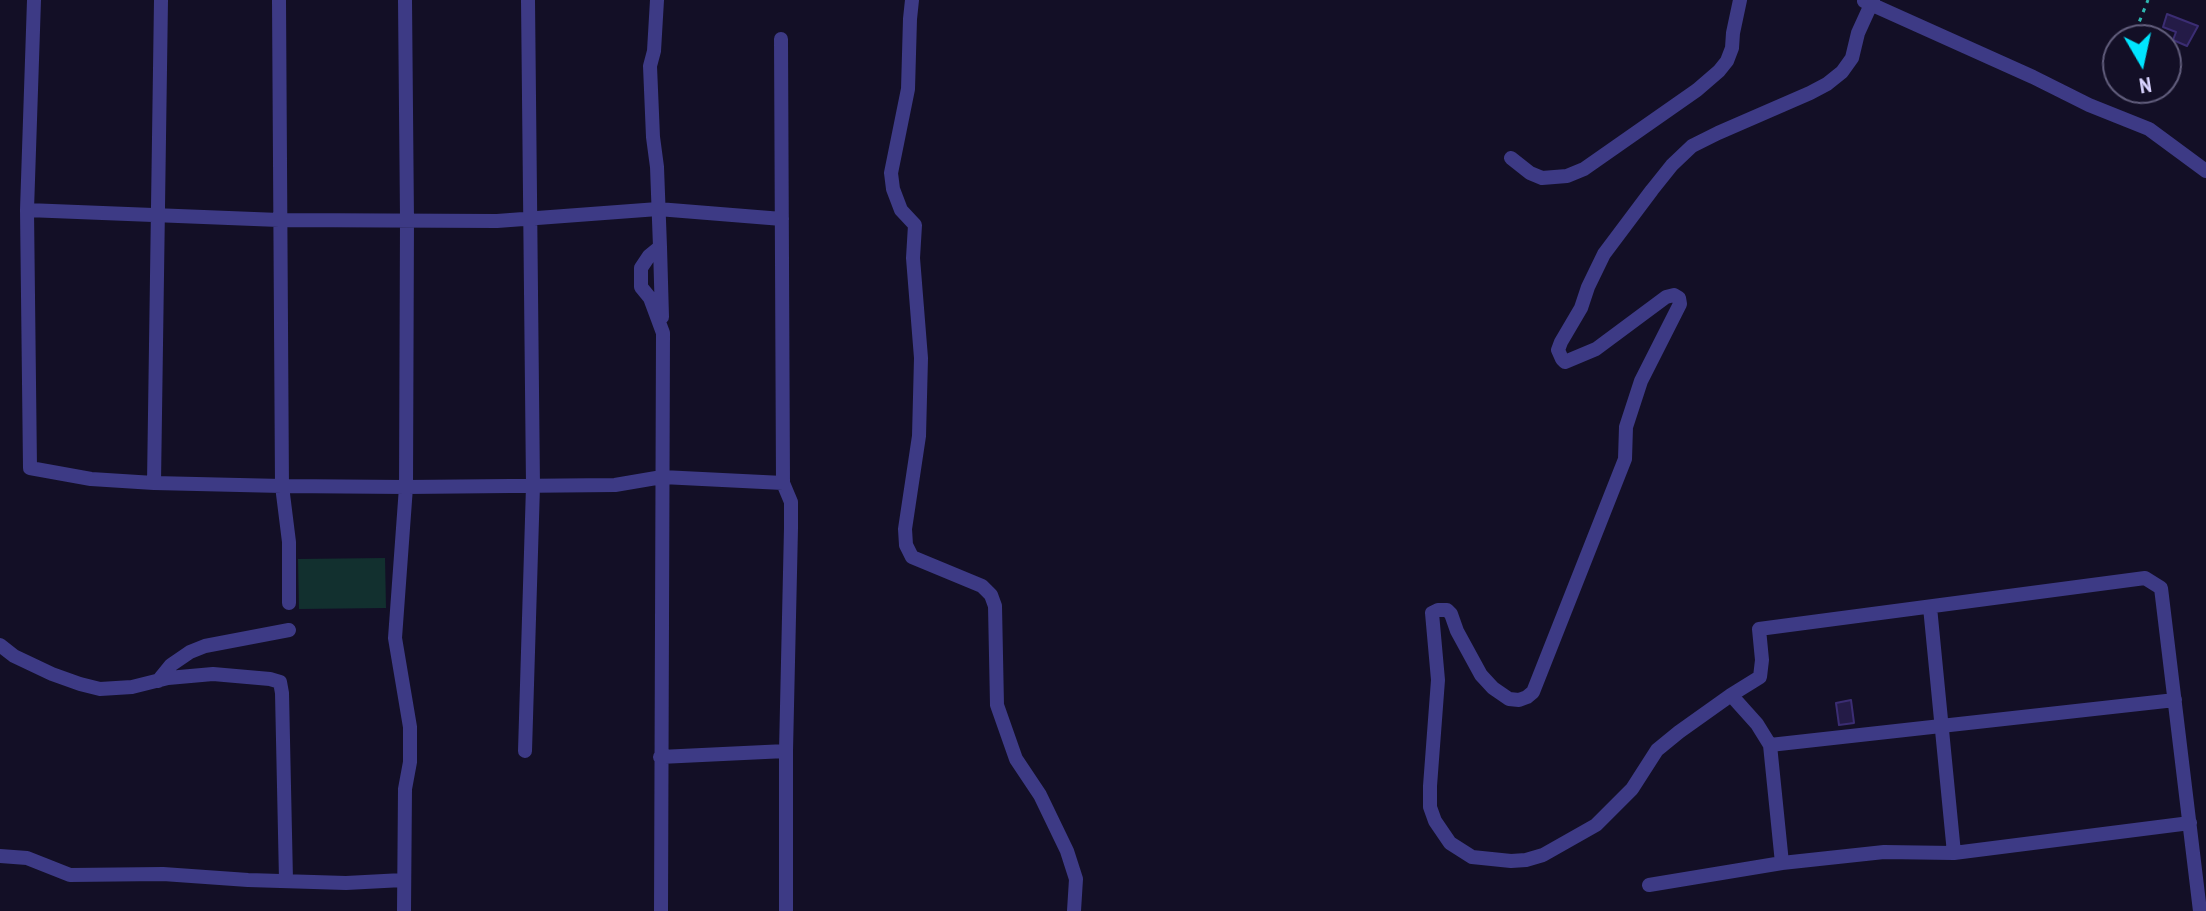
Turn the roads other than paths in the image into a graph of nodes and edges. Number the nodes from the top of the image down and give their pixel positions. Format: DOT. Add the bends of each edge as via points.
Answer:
graph roads {
  1 [pos="34,0"];
  2 [pos="161,0"];
  3 [pos="279,0"];
  4 [pos="405,0"];
  5 [pos="528,0"];
  6 [pos="657,0"];
  7 [pos="912,0"];
  8 [pos="1740,0"];
  9 [pos="1869,1"];
  10 [pos="781,39"];
  11 [pos="1511,158"];
  12 [pos="2206,171"];
  13 [pos="658,209"];
  14 [pos="27,210"];
  15 [pos="159,214"];
  16 [pos="530,218"];
  17 [pos="407,219"];
  18 [pos="782,219"];
  19 [pos="279,220"];
  20 [pos="662,477"];
  21 [pos="154,483"];
  22 [pos="783,483"];
  23 [pos="282,486"];
  24 [pos="533,486"];
  25 [pos="406,487"];
  26 [pos="289,603"];
  27 [pos="1930,607"];
  28 [pos="289,630"];
  29 [pos="0,645"];
  30 [pos="157,682"];
  31 [pos="1731,695"];
  32 [pos="2175,700"];
  33 [pos="1940,726"];
  34 [pos="1770,745"];
  35 [pos="525,751"];
  36 [pos="786,751"];
  37 [pos="660,757"];
  38 [pos="2190,823"];
  39 [pos="1954,853"];
  40 [pos="0,856"];
  41 [pos="1782,863"];
  42 [pos="286,880"];
  43 [pos="403,880"];
  44 [pos="1649,885"];
  45 [pos="404,911"];
  46 [pos="661,911"];
  47 [pos="786,911"];
  48 [pos="1074,911"];
  49 [pos="2200,911"];
  1 -- 14 [label="street"];
  2 -- 15 [label="street"];
  3 -- 19 [label="street"];
  4 -- 17 [label="street"];
  5 -- 16 [label="street"];
  6 -- 13 [label="street" via="650,66"];
  7 -- 48 [label="street" via="908,89 891,173 901,210 915,225 921,358 919,436 906,545 912,557 982,586 991,595 997,705 1016,759 1067,851 1076,879"];
  8 -- 11 [label="street" via="1732,48 1719,71 1584,169 1542,178"];
  9 -- 12 [label="street" via="2149,129"];
  9 -- 31 [label="street" via="1852,58 1842,72 1810,93 1692,146 1604,254 1558,350 1565,362 1596,349 1666,297 1674,295 1680,304 1641,381 1626,427 1625,459 1533,692 1509,699 1493,688 1481,675 1451,614 1432,613 1438,680 1430,786 1435,821 1450,843 1472,857 1511,861 1543,855 1596,825 1632,789 1657,750"];
  10 -- 18 [label="street"];
  13 -- 16 [label="street"];
  13 -- 18 [label="street"];
  13 -- 20 [label="street" via="660,247 641,268 641,287 663,333"];
  14 -- 15 [label="street"];
  14 -- 21 [label="street" via="30,468"];
  15 -- 19 [label="street"];
  15 -- 21 [label="street"];
  16 -- 17 [label="street"];
  16 -- 24 [label="street"];
  17 -- 19 [label="street"];
  17 -- 25 [label="street"];
  18 -- 22 [label="street"];
  19 -- 23 [label="street"];
  20 -- 22 [label="street"];
  20 -- 24 [label="street" via="615,485"];
  20 -- 37 [label="street"];
  21 -- 23 [label="street"];
  22 -- 36 [label="street" via="791,502"];
  23 -- 25 [label="street"];
  23 -- 26 [label="street"];
  24 -- 25 [label="street"];
  24 -- 35 [label="street"];
  25 -- 43 [label="street" via="395,638 410,727"];
  27 -- 31 [label="street" via="1759,629 1760,677"];
  27 -- 32 [label="street" via="2145,578 2161,588"];
  27 -- 33 [label="street"];
  28 -- 30 [label="street" via="197,649 171,665"];
  29 -- 30 [label="street" via="52,674 100,689"];
  30 -- 42 [label="street" via="213,674 280,682"];
  31 -- 34 [label="street"];
  32 -- 33 [label="street"];
  32 -- 38 [label="street"];
  33 -- 34 [label="street"];
  33 -- 39 [label="street"];
  34 -- 41 [label="street"];
  36 -- 37 [label="street"];
  36 -- 47 [label="street"];
  37 -- 46 [label="street"];
  38 -- 39 [label="street"];
  38 -- 49 [label="street"];
  39 -- 41 [label="street" via="1884,852"];
  40 -- 42 [label="street" via="27,858 70,875"];
  41 -- 44 [label="street"];
  42 -- 43 [label="street"];
  43 -- 45 [label="street"];
}
